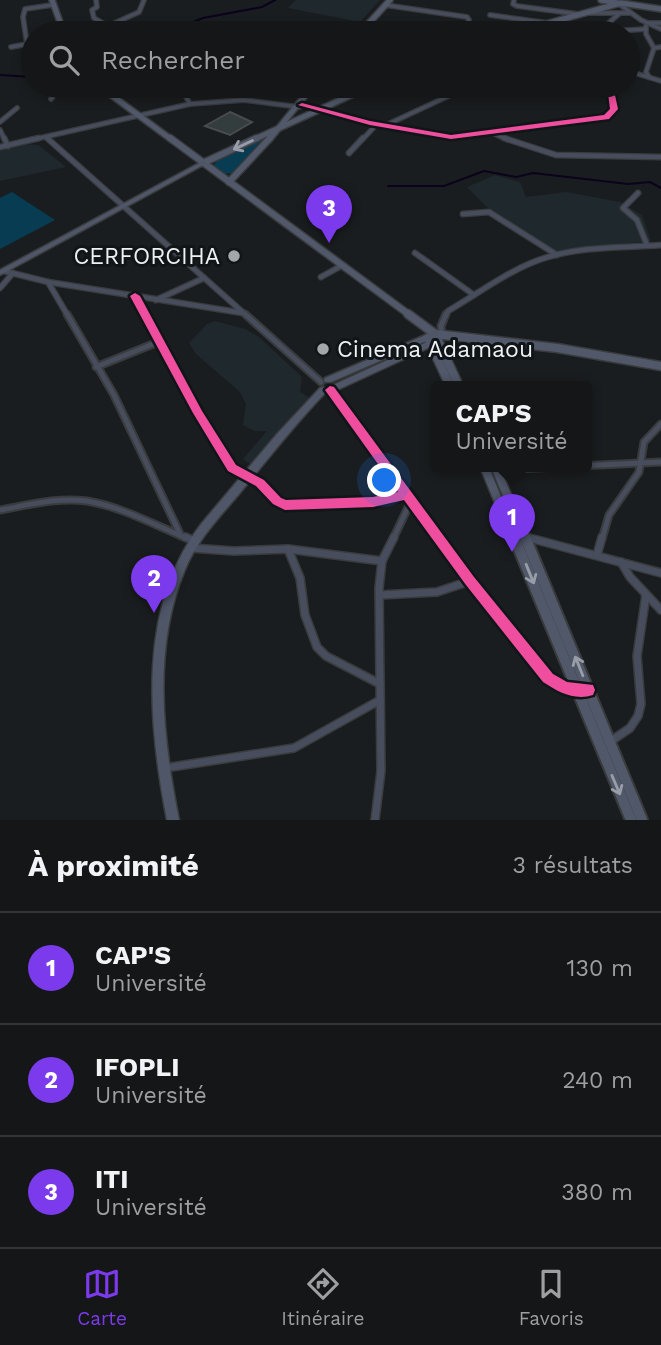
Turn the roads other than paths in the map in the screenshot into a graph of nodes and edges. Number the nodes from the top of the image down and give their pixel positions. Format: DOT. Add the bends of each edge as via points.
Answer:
graph roads {
  1 [pos="96,0"];
  2 [pos="144,0"];
  3 [pos="514,0"];
  4 [pos="601,0"];
  5 [pos="633,0"];
  6 [pos="52,2"];
  7 [pos="389,3"];
  8 [pos="620,4"];
  9 [pos="661,9"];
  10 [pos="629,13"];
  11 [pos="582,14"];
  12 [pos="619,14"];
  13 [pos="490,15"];
  14 [pos="24,21"];
  15 [pos="59,21"];
  16 [pos="98,21"];
  17 [pos="119,21"];
  18 [pos="372,21"];
  19 [pos="469,21"];
  20 [pos="534,21"];
  21 [pos="556,21"];
  22 [pos="611,21"];
  23 [pos="646,23"];
  24 [pos="661,23"];
  25 [pos="640,29"];
  26 [pos="646,29"];
  27 [pos="661,29"];
  28 [pos="21,45"];
  29 [pos="11,47"];
  30 [pos="661,47"];
  31 [pos="654,48"];
  32 [pos="661,55"];
  33 [pos="640,74"];
  34 [pos="649,77"];
  35 [pos="661,81"];
  36 [pos="115,98"];
  37 [pos="187,98"];
  38 [pos="306,98"];
  39 [pos="342,98"];
  40 [pos="445,98"];
  41 [pos="612,98"];
  42 [pos="190,104"];
  43 [pos="298,107"];
  44 [pos="17,108"];
  45 [pos="316,109"];
  46 [pos="136,114"];
  47 [pos="0,122"];
  48 [pos="377,124"];
  49 [pos="282,125"];
  50 [pos="384,126"];
  51 [pos="0,131"];
  52 [pos="493,133"];
  53 [pos="46,136"];
  54 [pos="8,146"];
  55 [pos="0,147"];
  56 [pos="349,153"];
  57 [pos="661,157"];
  58 [pos="203,163"];
  59 [pos="229,182"];
  60 [pos="638,193"];
  61 [pos="125,207"];
  62 [pos="463,214"];
  63 [pos="647,245"];
  64 [pos="661,245"];
  65 [pos="415,253"];
  66 [pos="557,255"];
  67 [pos="341,266"];
  68 [pos="2,272"];
  69 [pos="13,273"];
  70 [pos="321,277"];
  71 [pos="204,278"];
  72 [pos="48,282"];
  73 [pos="0,288"];
  74 [pos="474,295"];
  75 [pos="135,296"];
  76 [pos="155,300"];
  77 [pos="243,313"];
  78 [pos="438,337"];
  79 [pos="158,342"];
  80 [pos="661,366"];
  81 [pos="96,367"];
  82 [pos="454,381"];
  83 [pos="327,386"];
  84 [pos="661,424"];
  85 [pos="642,462"];
  86 [pos="661,462"];
  87 [pos="592,464"];
  88 [pos="493,472"];
  89 [pos="247,477"];
  90 [pos="409,498"];
  91 [pos="0,510"];
  92 [pos="181,536"];
  93 [pos="520,538"];
  94 [pos="193,544"];
  95 [pos="288,549"];
  96 [pos="597,555"];
  97 [pos="382,561"];
  98 [pos="621,562"];
  99 [pos="661,573"];
  100 [pos="470,581"];
  101 [pos="380,595"];
  102 [pos="646,595"];
  103 [pos="661,610"];
  104 [pos="380,684"];
  105 [pos="588,690"];
  106 [pos="576,691"];
  107 [pos="380,700"];
  108 [pos="611,741"];
  109 [pos="162,768"];
  110 [pos="173,820"];
  111 [pos="375,820"];
  112 [pos="631,820"];
  113 [pos="642,820"];
  1 -- 16 [label="street" via="97,7 92,10"];
  2 -- 17 [label="street" via="139,12"];
  3 -- 11 [label="street" via="517,6"];
  4 -- 8 [label="main road"];
  5 -- 8 [label="street"];
  6 -- 14 [label="street" via="24,9"];
  6 -- 15 [label="main road"];
  7 -- 18 [label="main road"];
  7 -- 19 [label="street" via="467,17"];
  8 -- 9 [label="main road"];
  8 -- 10 [label="street"];
  8 -- 11 [label="main road"];
  10 -- 12 [label="street"];
  10 -- 23 [label="street"];
  11 -- 12 [label="street"];
  11 -- 21 [label="main road"];
  12 -- 22 [label="street"];
  13 -- 20 [label="street"];
  23 -- 24 [label="street"];
  23 -- 26 [label="street"];
  23 -- 27 [label="street"];
  25 -- 26 [label="street"];
  26 -- 31 [label="street"];
  28 -- 29 [label="street"];
  30 -- 31 [label="street"];
  31 -- 32 [label="street"];
  31 -- 34 [label="street" via="646,72"];
  33 -- 34 [label="street"];
  34 -- 35 [label="street"];
  36 -- 46 [label="main road"];
  37 -- 42 [label="street"];
  38 -- 43 [label="main road"];
  39 -- 45 [label="main road"];
  40 -- 50 [label="street"];
  41 -- 52 [label="street" via="614,109 606,117"];
  42 -- 43 [label="street" via="244,100"];
  42 -- 46 [label="street"];
  43 -- 45 [label="street"];
  43 -- 49 [label="main road"];
  44 -- 47 [label="street"];
  45 -- 48 [label="street"];
  45 -- 49 [label="main road"];
  46 -- 53 [label="street"];
  46 -- 58 [label="main road"];
  48 -- 50 [label="street"];
  48 -- 56 [label="street"];
  49 -- 58 [label="main road, one-way"];
  49 -- 59 [label="main road"];
  50 -- 52 [label="street" via="451,137"];
  51 -- 54 [label="street"];
  52 -- 57 [label="street" via="550,156"];
  53 -- 54 [label="street"];
  53 -- 61 [label="street"];
  54 -- 55 [label="street"];
  58 -- 59 [label="main road"];
  58 -- 61 [label="main road"];
  59 -- 67 [label="main road"];
  60 -- 63 [label="street" via="623,208 638,220"];
  61 -- 68 [label="main road"];
  61 -- 71 [label="street"];
  62 -- 66 [label="street" via="489,212"];
  63 -- 64 [label="street"];
  63 -- 66 [label="street"];
  65 -- 74 [label="street"];
  66 -- 74 [label="street" via="538,260"];
  67 -- 70 [label="street"];
  67 -- 78 [label="main road"];
  68 -- 69 [label="street"];
  69 -- 72 [label="street"];
  69 -- 73 [label="street"];
  71 -- 76 [label="street"];
  71 -- 77 [label="street"];
  72 -- 75 [label="street"];
  72 -- 81 [label="street"];
  74 -- 78 [label="street" via="445,315"];
  75 -- 76 [label="street"];
  75 -- 79 [label="street"];
  76 -- 77 [label="street"];
  77 -- 83 [label="street"];
  78 -- 80 [label="main road" via="557,348"];
  78 -- 82 [label="main road"];
  78 -- 83 [label="main road"];
  79 -- 81 [label="street"];
  79 -- 89 [label="street" via="232,468"];
  81 -- 92 [label="street"];
  83 -- 89 [label="main road"];
  83 -- 90 [label="street"];
  84 -- 85 [label="street" via="644,442"];
  85 -- 86 [label="street"];
  85 -- 87 [label="street"];
  85 -- 96 [label="street" via="632,485 609,514"];
  88 -- 93 [label="main road"];
  89 -- 90 [label="street" via="285,505"];
  89 -- 94 [label="main road"];
  90 -- 97 [label="street"];
  90 -- 100 [label="street"];
  91 -- 92 [label="street" via="85,501"];
  92 -- 94 [label="street"];
  93 -- 96 [label="street"];
  105 -- 93 [label="main road, one-way"];
  93 -- 106 [label="main road, one-way"];
  94 -- 95 [label="street" via="234,551"];
  94 -- 109 [label="main road" via="173,589 161,642"];
  95 -- 97 [label="street"];
  95 -- 104 [label="street" via="317,647"];
  96 -- 98 [label="street"];
  97 -- 101 [label="street"];
  98 -- 99 [label="street"];
  98 -- 102 [label="street"];
  100 -- 101 [label="street" via="437,592"];
  100 -- 106 [label="street" via="548,678"];
  101 -- 104 [label="street"];
  102 -- 103 [label="street"];
  102 -- 108 [label="street" via="637,656 642,704 630,729"];
  104 -- 107 [label="street"];
  105 -- 106 [label="street"];
  105 -- 108 [label="main road"];
  106 -- 112 [label="main road, one-way"];
  107 -- 109 [label="street" via="294,748"];
  107 -- 111 [label="street" via="381,771"];
  108 -- 113 [label="main road"];
  109 -- 110 [label="main road"];
}
